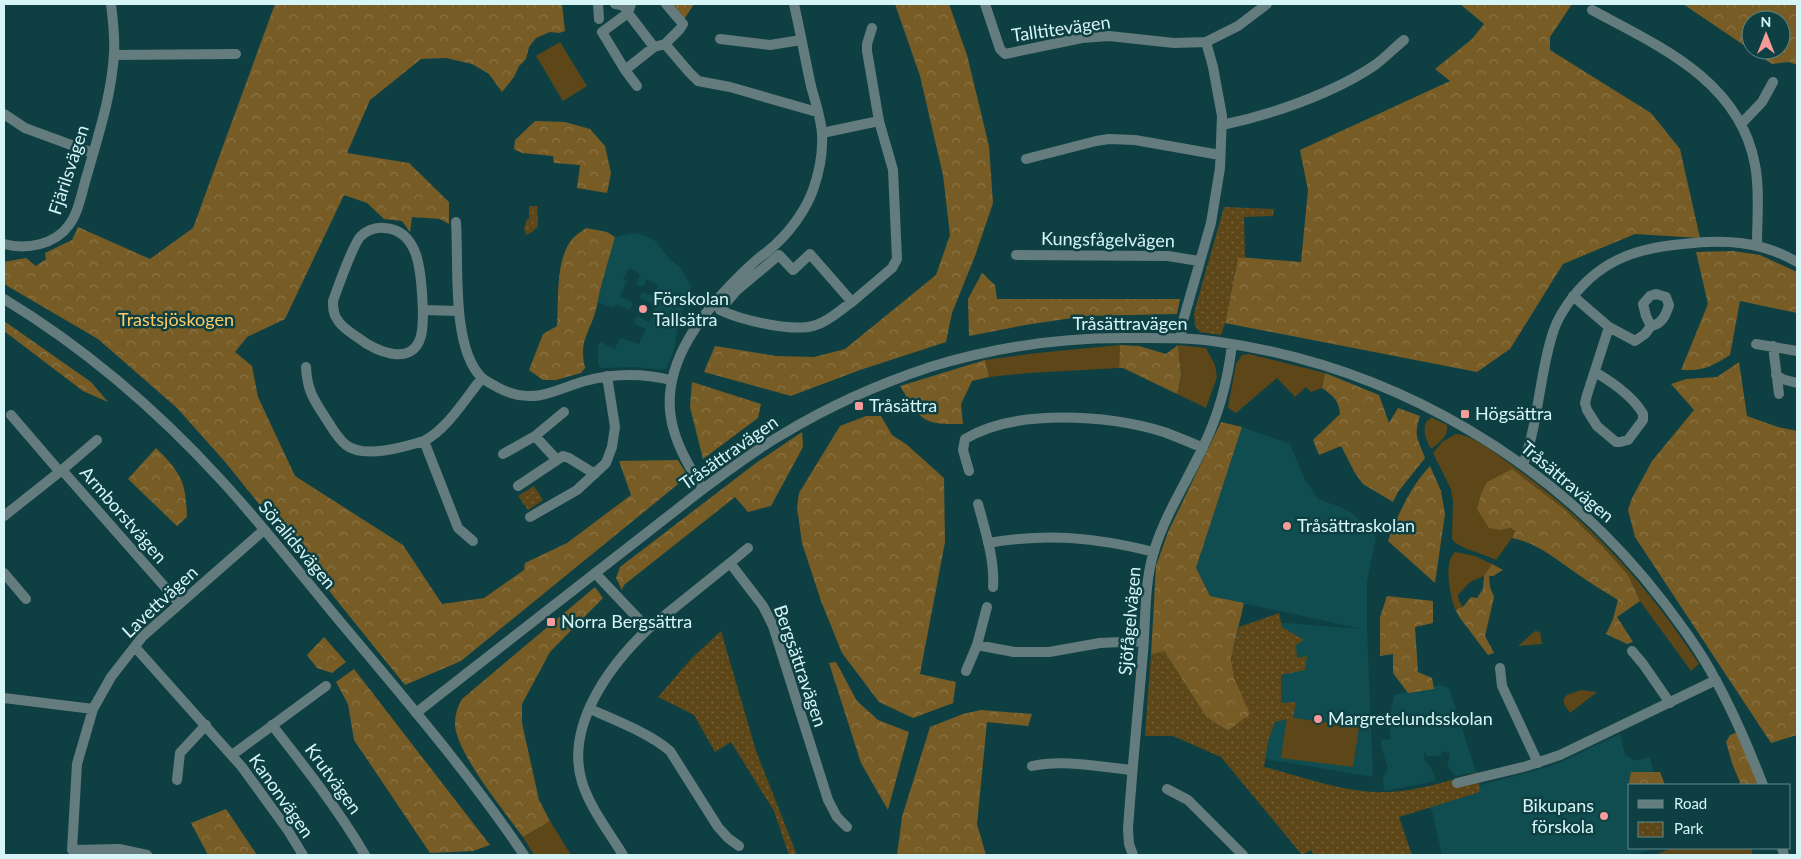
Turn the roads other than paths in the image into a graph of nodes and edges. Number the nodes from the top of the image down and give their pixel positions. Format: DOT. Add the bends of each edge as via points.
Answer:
graph roads {
  1 [pos="112,4"];
  2 [pos="598,4"];
  3 [pos="614,4"];
  4 [pos="666,4"];
  5 [pos="794,4"];
  6 [pos="985,4"];
  7 [pos="1267,4"];
  8 [pos="629,8"];
  9 [pos="1592,10"];
  10 [pos="599,19"];
  11 [pos="872,28"];
  12 [pos="720,39"];
  13 [pos="801,40"];
  14 [pos="1404,40"];
  15 [pos="1206,42"];
  16 [pos="665,44"];
  17 [pos="654,47"];
  18 [pos="236,54"];
  19 [pos="114,55"];
  20 [pos="625,70"];
  21 [pos="1773,82"];
  22 [pos="637,86"];
  23 [pos="817,112"];
  24 [pos="4,114"];
  25 [pos="879,121"];
  26 [pos="1742,123"];
  27 [pos="1222,124"];
  28 [pos="822,133"];
  29 [pos="94,153"];
  30 [pos="1220,155"];
  31 [pos="1026,159"];
  32 [pos="456,222"];
  33 [pos="4,244"];
  34 [pos="1757,245"];
  35 [pos="1016,255"];
  36 [pos="1199,261"];
  37 [pos="1797,262"];
  38 [pos="1573,296"];
  39 [pos="4,299"];
  40 [pos="852,302"];
  41 [pos="423,310"];
  42 [pos="459,311"];
  43 [pos="1650,326"];
  44 [pos="1609,327"];
  45 [pos="1181,338"];
  46 [pos="1232,344"];
  47 [pos="1756,344"];
  48 [pos="1772,346"];
  49 [pos="1797,351"];
  50 [pos="306,367"];
  51 [pos="1595,372"];
  52 [pos="1776,374"];
  53 [pos="607,376"];
  54 [pos="482,378"];
  55 [pos="671,380"];
  56 [pos="1797,383"];
  57 [pos="1779,394"];
  58 [pos="564,412"];
  59 [pos="11,415"];
  60 [pos="535,436"];
  61 [pos="97,440"];
  62 [pos="424,441"];
  63 [pos="1203,448"];
  64 [pos="503,454"];
  65 [pos="557,460"];
  66 [pos="1523,465"];
  67 [pos="61,471"];
  68 [pos="969,471"];
  69 [pos="595,474"];
  70 [pos="518,486"];
  71 [pos="703,489"];
  72 [pos="978,504"];
  73 [pos="4,516"];
  74 [pos="530,517"];
  75 [pos="264,530"];
  76 [pos="473,542"];
  77 [pos="988,543"];
  78 [pos="748,548"];
  79 [pos="1154,552"];
  80 [pos="730,563"];
  81 [pos="4,573"];
  82 [pos="595,573"];
  83 [pos="993,587"];
  84 [pos="26,599"];
  85 [pos="179,603"];
  86 [pos="987,607"];
  87 [pos="648,629"];
  88 [pos="1144,641"];
  89 [pos="977,645"];
  90 [pos="135,647"];
  91 [pos="1632,651"];
  92 [pos="1500,668"];
  93 [pos="966,671"];
  94 [pos="1716,680"];
  95 [pos="326,686"];
  96 [pos="4,698"];
  97 [pos="1670,703"];
  98 [pos="93,709"];
  99 [pos="590,709"];
  100 [pos="416,713"];
  101 [pos="272,725"];
  102 [pos="206,726"];
  103 [pos="232,755"];
  104 [pos="1538,763"];
  105 [pos="1032,766"];
  106 [pos="1132,770"];
  107 [pos="177,780"];
  108 [pos="1457,783"];
  109 [pos="1763,784"];
  110 [pos="1167,789"];
  111 [pos="847,827"];
  112 [pos="739,846"];
  113 [pos="72,852"];
  114 [pos="147,855"];
  115 [pos="303,855"];
  116 [pos="365,855"];
  117 [pos="524,855"];
  118 [pos="623,855"];
  119 [pos="1133,855"];
  120 [pos="1243,855"];
  1 -- 19 [label="street, Fjärilsvägen"];
  2 -- 3 [label="street"];
  2 -- 10 [label="street"];
  3 -- 8 [label="street"];
  4 -- 16 [label="street" via="683,24"];
  5 -- 13 [label="street"];
  6 -- 15 [label="street, Talltitevägen" via="1000,49 1005,54 1082,38 1109,36 1174,43"];
  7 -- 15 [label="street" via="1238,26"];
  8 -- 17 [label="street"];
  8 -- 20 [label="street" via="602,32"];
  9 -- 26 [label="street" via="1681,60 1718,92"];
  11 -- 25 [label="street" via="866,51"];
  12 -- 13 [label="street" via="770,45"];
  13 -- 23 [label="street"];
  14 -- 27 [label="street" via="1376,64 1340,84 1287,106"];
  15 -- 27 [label="street"];
  16 -- 17 [label="street"];
  16 -- 23 [label="street" via="698,81"];
  17 -- 20 [label="street"];
  18 -- 19 [label="street"];
  19 -- 29 [label="street, Fjärilsvägen"];
  20 -- 22 [label="street"];
  21 -- 26 [label="street" via="1762,102"];
  23 -- 28 [label="street"];
  24 -- 29 [label="street" via="25,128"];
  25 -- 28 [label="street"];
  25 -- 40 [label="street" via="893,170 897,259 892,268"];
  26 -- 34 [label="street" via="1750,143 1757,180"];
  27 -- 30 [label="street"];
  28 -- 55 [label="street" via="813,188 799,217 779,242 713,304 686,342"];
  29 -- 33 [label="street, Fjärilsvägen" via="68,227 43,244 23,247"];
  30 -- 31 [label="street" via="1135,140 1109,139"];
  30 -- 36 [label="street" via="1215,202"];
  32 -- 42 [label="street"];
  34 -- 37 [label="street"];
  34 -- 38 [label="street" via="1716,241 1634,252 1601,269"];
  35 -- 36 [label="street, Kungsfågelvägen" via="1168,256"];
  36 -- 45 [label="street"];
  38 -- 44 [label="street"];
  38 -- 66 [label="street" via="1551,337 1532,442"];
  39 -- 75 [label="street, Söralidsvägen" via="74,346 147,406 222,481"];
  40 -- 40 [label="street" via="825,321 798,327 767,324 720,310 736,291 779,255 793,270 810,254"];
  41 -- 41 [label="street" via="419,264 406,238 387,228 365,233 357,242 333,301 336,318 377,350 399,355 412,350 418,342"];
  41 -- 42 [label="street"];
  42 -- 54 [label="street" via="464,348"];
  43 -- 44 [label="street" via="1635,341"];
  44 -- 51 [label="street"];
  45 -- 46 [label="street, Tråsättravägen"];
  45 -- 71 [label="street, Tråsättravägen" via="1054,341 1006,348 931,367 886,383 814,416"];
  46 -- 63 [label="street, Sjöfågelvägen" via="1230,365 1215,419"];
  46 -- 66 [label="street, Tråsättravägen" via="1314,363 1397,393 1462,425"];
  47 -- 48 [label="street"];
  48 -- 49 [label="street"];
  48 -- 52 [label="street"];
  50 -- 62 [label="street" via="310,392 347,446 371,451"];
  51 -- 51 [label="street" via="1586,395 1587,410 1597,426 1616,442 1624,442 1643,420 1643,414 1616,386"];
  52 -- 56 [label="street"];
  52 -- 57 [label="street"];
  53 -- 54 [label="street" via="528,396 508,393"];
  53 -- 55 [label="street" via="633,374"];
  53 -- 69 [label="street" via="616,427 606,464"];
  54 -- 62 [label="street" via="442,427"];
  55 -- 71 [label="street" via="670,410 674,432"];
  58 -- 60 [label="street"];
  59 -- 67 [label="street, Armborstvägen"];
  60 -- 64 [label="street"];
  60 -- 65 [label="street"];
  61 -- 67 [label="street, Armborstvägen"];
  62 -- 76 [label="street" via="458,528"];
  63 -- 68 [label="street" via="1163,432 1120,422 1079,418 1029,420 984,429 965,439 963,450"];
  63 -- 79 [label="street, Sjöfågelvägen" via="1176,499"];
  65 -- 69 [label="street" via="563,456 569,458"];
  65 -- 70 [label="street"];
  66 -- 94 [label="street, Tråsättravägen" via="1577,508 1640,572 1688,634"];
  67 -- 73 [label="street, Armborstvägen"];
  67 -- 85 [label="street, Armborstvägen"];
  69 -- 74 [label="street" via="577,490"];
  71 -- 82 [label="street, Tråsättravägen"];
  72 -- 77 [label="street"];
  75 -- 85 [label="street, Lavettvägen"];
  75 -- 100 [label="street, Söralidsvägen"];
  77 -- 79 [label="street" via="1031,537 1072,537"];
  77 -- 83 [label="street"];
  78 -- 80 [label="street"];
  79 -- 88 [label="street, Sjöfågelvägen" via="1147,591"];
  80 -- 87 [label="street"];
  80 -- 111 [label="street, Bergsättravägen" via="768,615 828,800"];
  81 -- 84 [label="street"];
  82 -- 87 [label="street"];
  82 -- 100 [label="street, Tråsättravägen"];
  85 -- 90 [label="street, Lavettvägen"];
  86 -- 89 [label="street"];
  87 -- 99 [label="street" via="611,670"];
  88 -- 89 [label="street" via="1100,643 1049,652 1014,652"];
  88 -- 106 [label="street, Sjöfågelvägen"];
  89 -- 93 [label="street"];
  90 -- 98 [label="street, Lavettvägen" via="111,677"];
  90 -- 102 [label="street, Kanonvägen"];
  91 -- 97 [label="street"];
  92 -- 104 [label="street" via="1502,686"];
  94 -- 97 [label="street"];
  94 -- 109 [label="street, Tråsättravägen"];
  95 -- 101 [label="street, Kanonvägen"];
  96 -- 98 [label="street"];
  97 -- 104 [label="street"];
  98 -- 113 [label="street, Lavettvägen" via="78,764"];
  99 -- 112 [label="street" via="666,748 718,827"];
  99 -- 118 [label="street" via="583,725 578,756 582,784"];
  100 -- 117 [label="street, Söralidsvägen"];
  101 -- 103 [label="street, Kanonvägen"];
  101 -- 116 [label="street, Krutvägen" via="344,819"];
  102 -- 103 [label="street, Kanonvägen"];
  102 -- 107 [label="street" via="180,753"];
  103 -- 115 [label="street, Kanonvägen" via="287,828"];
  104 -- 108 [label="street"];
  105 -- 106 [label="street" via="1053,763"];
  106 -- 119 [label="street, Sjöfågelvägen" via="1128,829"];
  110 -- 120 [label="street" via="1188,800"];
  113 -- 114 [label="street, Lavettvägen" via="119,849"];
}
